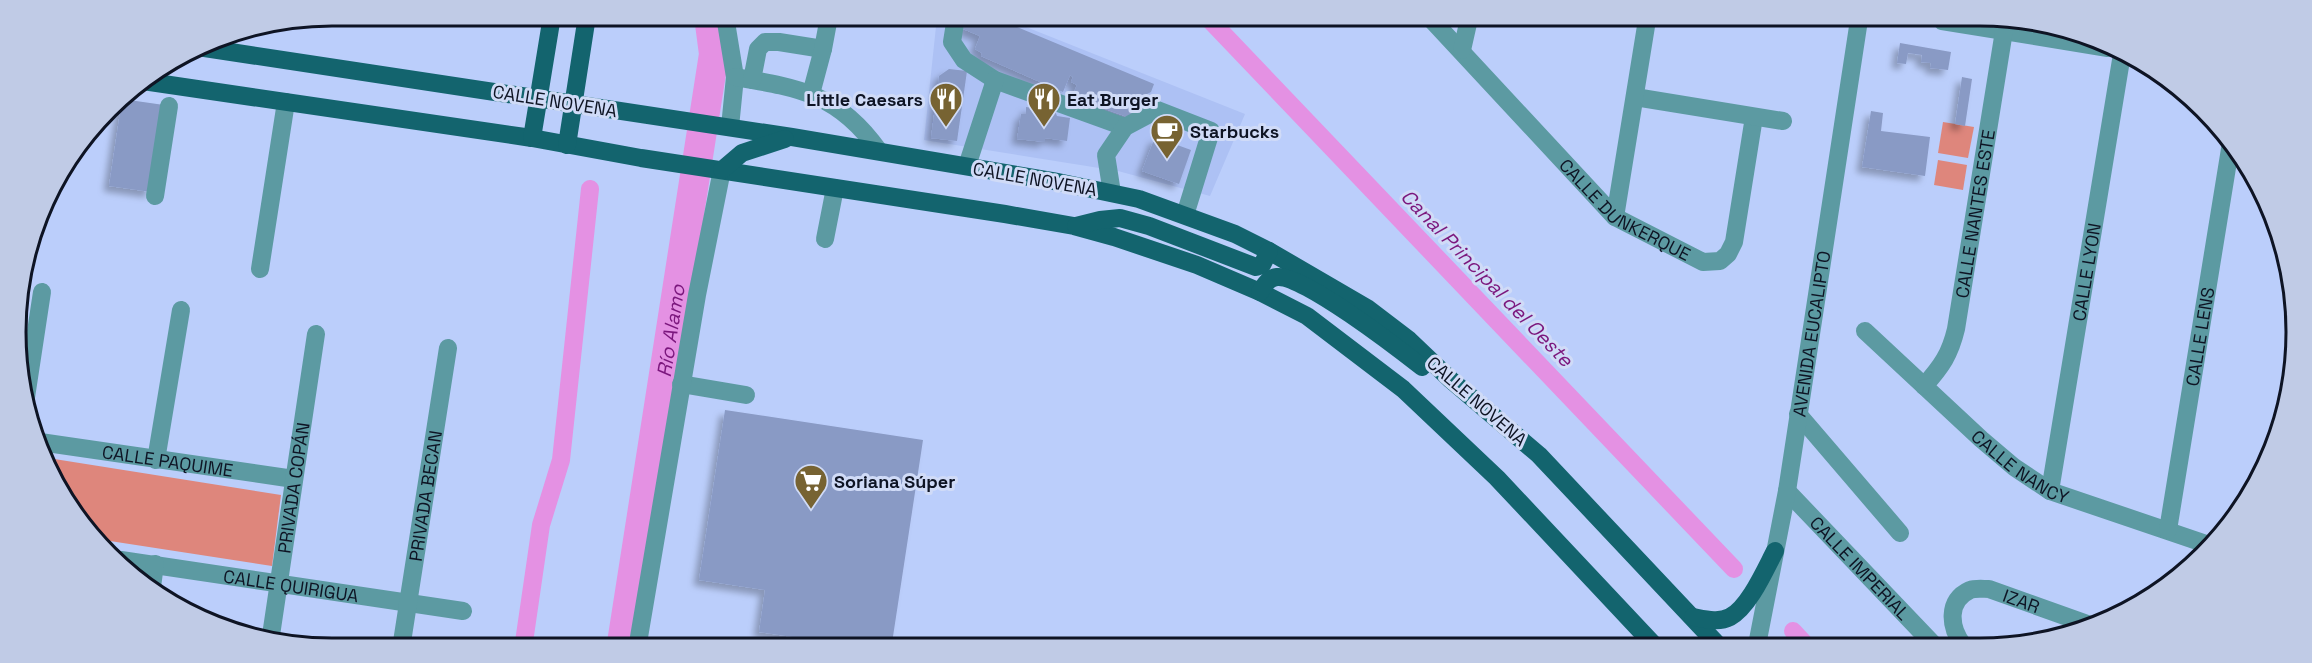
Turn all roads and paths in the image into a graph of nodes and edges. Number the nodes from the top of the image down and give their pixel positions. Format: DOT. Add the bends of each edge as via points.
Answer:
graph roads {
  1 [pos="550,26"];
  2 [pos="585,26"];
  3 [pos="728,26"];
  4 [pos="827,26"];
  5 [pos="955,26"];
  6 [pos="1438,26"];
  7 [pos="1467,26"];
  8 [pos="1646,26"];
  9 [pos="1859,26"];
  10 [pos="1972,26"];
  11 [pos="2004,31"];
  12 [pos="2085,44"];
  13 [pos="213,49"];
  14 [pos="823,50"];
  15 [pos="1462,50"];
  16 [pos="2121,60"];
  17 [pos="743,79"];
  18 [pos="995,81"];
  19 [pos="154,83"];
  20 [pos="811,94"];
  21 [pos="1635,97"];
  22 [pos="538,99"];
  23 [pos="286,102"];
  24 [pos="573,104"];
  25 [pos="169,106"];
  26 [pos="1754,117"];
  27 [pos="1783,121"];
  28 [pos="725,127"];
  29 [pos="1125,127"];
  30 [pos="792,137"];
  31 [pos="532,138"];
  32 [pos="567,144"];
  33 [pos="879,151"];
  34 [pos="2229,153"];
  35 [pos="968,166"];
  36 [pos="718,170"];
  37 [pos="835,188"];
  38 [pos="1113,194"];
  39 [pos="155,196"];
  40 [pos="1185,215"];
  41 [pos="1615,217"];
  42 [pos="1074,226"];
  43 [pos="825,239"];
  44 [pos="1269,251"];
  45 [pos="260,269"];
  46 [pos="42,292"];
  47 [pos="1260,292"];
  48 [pos="181,310"];
  49 [pos="1865,331"];
  50 [pos="316,334"];
  51 [pos="448,348"];
  52 [pos="29,378"];
  53 [pos="1451,380"];
  54 [pos="681,384"];
  55 [pos="1924,386"];
  56 [pos="746,395"];
  57 [pos="1798,414"];
  58 [pos="47,443"];
  59 [pos="156,460"];
  60 [pos="294,479"];
  61 [pos="1787,491"];
  62 [pos="2050,491"];
  63 [pos="2168,530"];
  64 [pos="1900,533"];
  65 [pos="2202,543"];
  66 [pos="1775,551"];
  67 [pos="129,562"];
  68 [pos="155,564"];
  69 [pos="153,580"];
  70 [pos="278,583"];
  71 [pos="408,602"];
  72 [pos="463,611"];
  73 [pos="1693,617"];
  74 [pos="2079,621"];
  75 [pos="271,632"];
  76 [pos="403,638"];
  77 [pos="639,638"];
  78 [pos="1647,638"];
  79 [pos="1712,638"];
  80 [pos="1758,638"];
  81 [pos="1927,638"];
  82 [pos="1958,638"];
  1 -- 22 [label="main road"];
  2 -- 24 [label="main road"];
  3 -- 17 [label="street"];
  4 -- 14 [label="street"];
  5 -- 18 [label="street" via="952,42 964,60"];
  6 -- 15 [label="street, CALLE DUNKERQUE"];
  7 -- 15 [label="street"];
  8 -- 21 [label="street"];
  9 -- 57 [label="street, AVENIDA EUCALIPTO"];
  10 -- 11 [label="street"];
  11 -- 12 [label="street"];
  11 -- 55 [label="street, CALLE NANTES ESTE" via="1956,328 1943,365"];
  13 -- 22 [label="main road, CALLE NOVENA"];
  14 -- 17 [label="street" via="779,42 761,44"];
  14 -- 20 [label="street"];
  15 -- 41 [label="street, CALLE DUNKERQUE"];
  16 -- 62 [label="street, CALLE LYON"];
  17 -- 20 [label="street"];
  17 -- 28 [label="street"];
  18 -- 29 [label="street"];
  18 -- 35 [label="street"];
  19 -- 23 [label="main road"];
  20 -- 33 [label="street" via="829,102 857,124"];
  21 -- 26 [label="street"];
  21 -- 41 [label="street"];
  22 -- 24 [label="main road, CALLE NOVENA"];
  22 -- 31 [label="main road"];
  23 -- 31 [label="main road"];
  23 -- 45 [label="street"];
  24 -- 28 [label="main road, CALLE NOVENA"];
  24 -- 32 [label="main road"];
  25 -- 39 [label="street"];
  26 -- 27 [label="street"];
  26 -- 41 [label="street, CALLE DUNKERQUE" via="1734,242 1720,261 1703,262"];
  28 -- 30 [label="main road, CALLE NOVENA"];
  29 -- 38 [label="street" via="1106,155"];
  29 -- 40 [label="street" via="1157,110 1211,130"];
  30 -- 33 [label="main road, CALLE NOVENA"];
  30 -- 36 [label="main road" via="755,147"];
  31 -- 32 [label="main road"];
  32 -- 36 [label="main road"];
  33 -- 35 [label="main road, CALLE NOVENA"];
  34 -- 63 [label="street, CALLE LENS"];
  35 -- 38 [label="main road, CALLE NOVENA"];
  36 -- 37 [label="main road"];
  36 -- 54 [label="street"];
  37 -- 42 [label="main road"];
  37 -- 43 [label="street"];
  38 -- 40 [label="main road, CALLE NOVENA"];
  40 -- 44 [label="main road, CALLE NOVENA"];
  42 -- 44 [label="main road" via="1120,218 1256,267 1262,265"];
  42 -- 47 [label="main road" via="1146,246"];
  44 -- 53 [label="main road, CALLE NOVENA" via="1367,308 1409,340"];
  46 -- 52 [label="street"];
  47 -- 53 [label="main road" via="1268,280 1293,280 1364,322 1428,372"];
  47 -- 78 [label="main road" via="1307,316 1403,389 1497,478"];
  48 -- 59 [label="street"];
  49 -- 55 [label="street, CALLE NANCY"];
  50 -- 60 [label="street, PRIVADA COPÁN"];
  51 -- 71 [label="street, PRIVADA BECAN"];
  53 -- 73 [label="main road, CALLE NOVENA" via="1539,455"];
  54 -- 56 [label="street"];
  54 -- 77 [label="street"];
  55 -- 62 [label="street, CALLE NANCY" via="1981,439"];
  57 -- 61 [label="street, AVENIDA EUCALIPTO"];
  57 -- 64 [label="street"];
  58 -- 59 [label="street, CALLE PAQUIME"];
  59 -- 60 [label="street, CALLE PAQUIME"];
  60 -- 70 [label="street, PRIVADA COPÁN"];
  61 -- 66 [label="street, AVENIDA EUCALIPTO"];
  61 -- 81 [label="street, CALLE IMPERIAL"];
  62 -- 63 [label="street, CALLE NANCY"];
  63 -- 65 [label="street, CALLE NANCY"];
  66 -- 73 [label="main road" via="1740,609 1717,620"];
  66 -- 80 [label="street, AVENIDA EUCALIPTO"];
  67 -- 68 [label="street, CALLE QUIRIGUA"];
  68 -- 69 [label="street"];
  68 -- 70 [label="street, CALLE QUIRIGUA"];
  70 -- 71 [label="street, CALLE QUIRIGUA"];
  70 -- 75 [label="street, PRIVADA COPÁN"];
  71 -- 72 [label="street, CALLE QUIRIGUA"];
  71 -- 76 [label="street, PRIVADA BECAN"];
  73 -- 79 [label="main road, CALLE NOVENA"];
  74 -- 82 [label="street, IZAR" via="1989,589 1972,589 1954,606 1951,619"];
}
